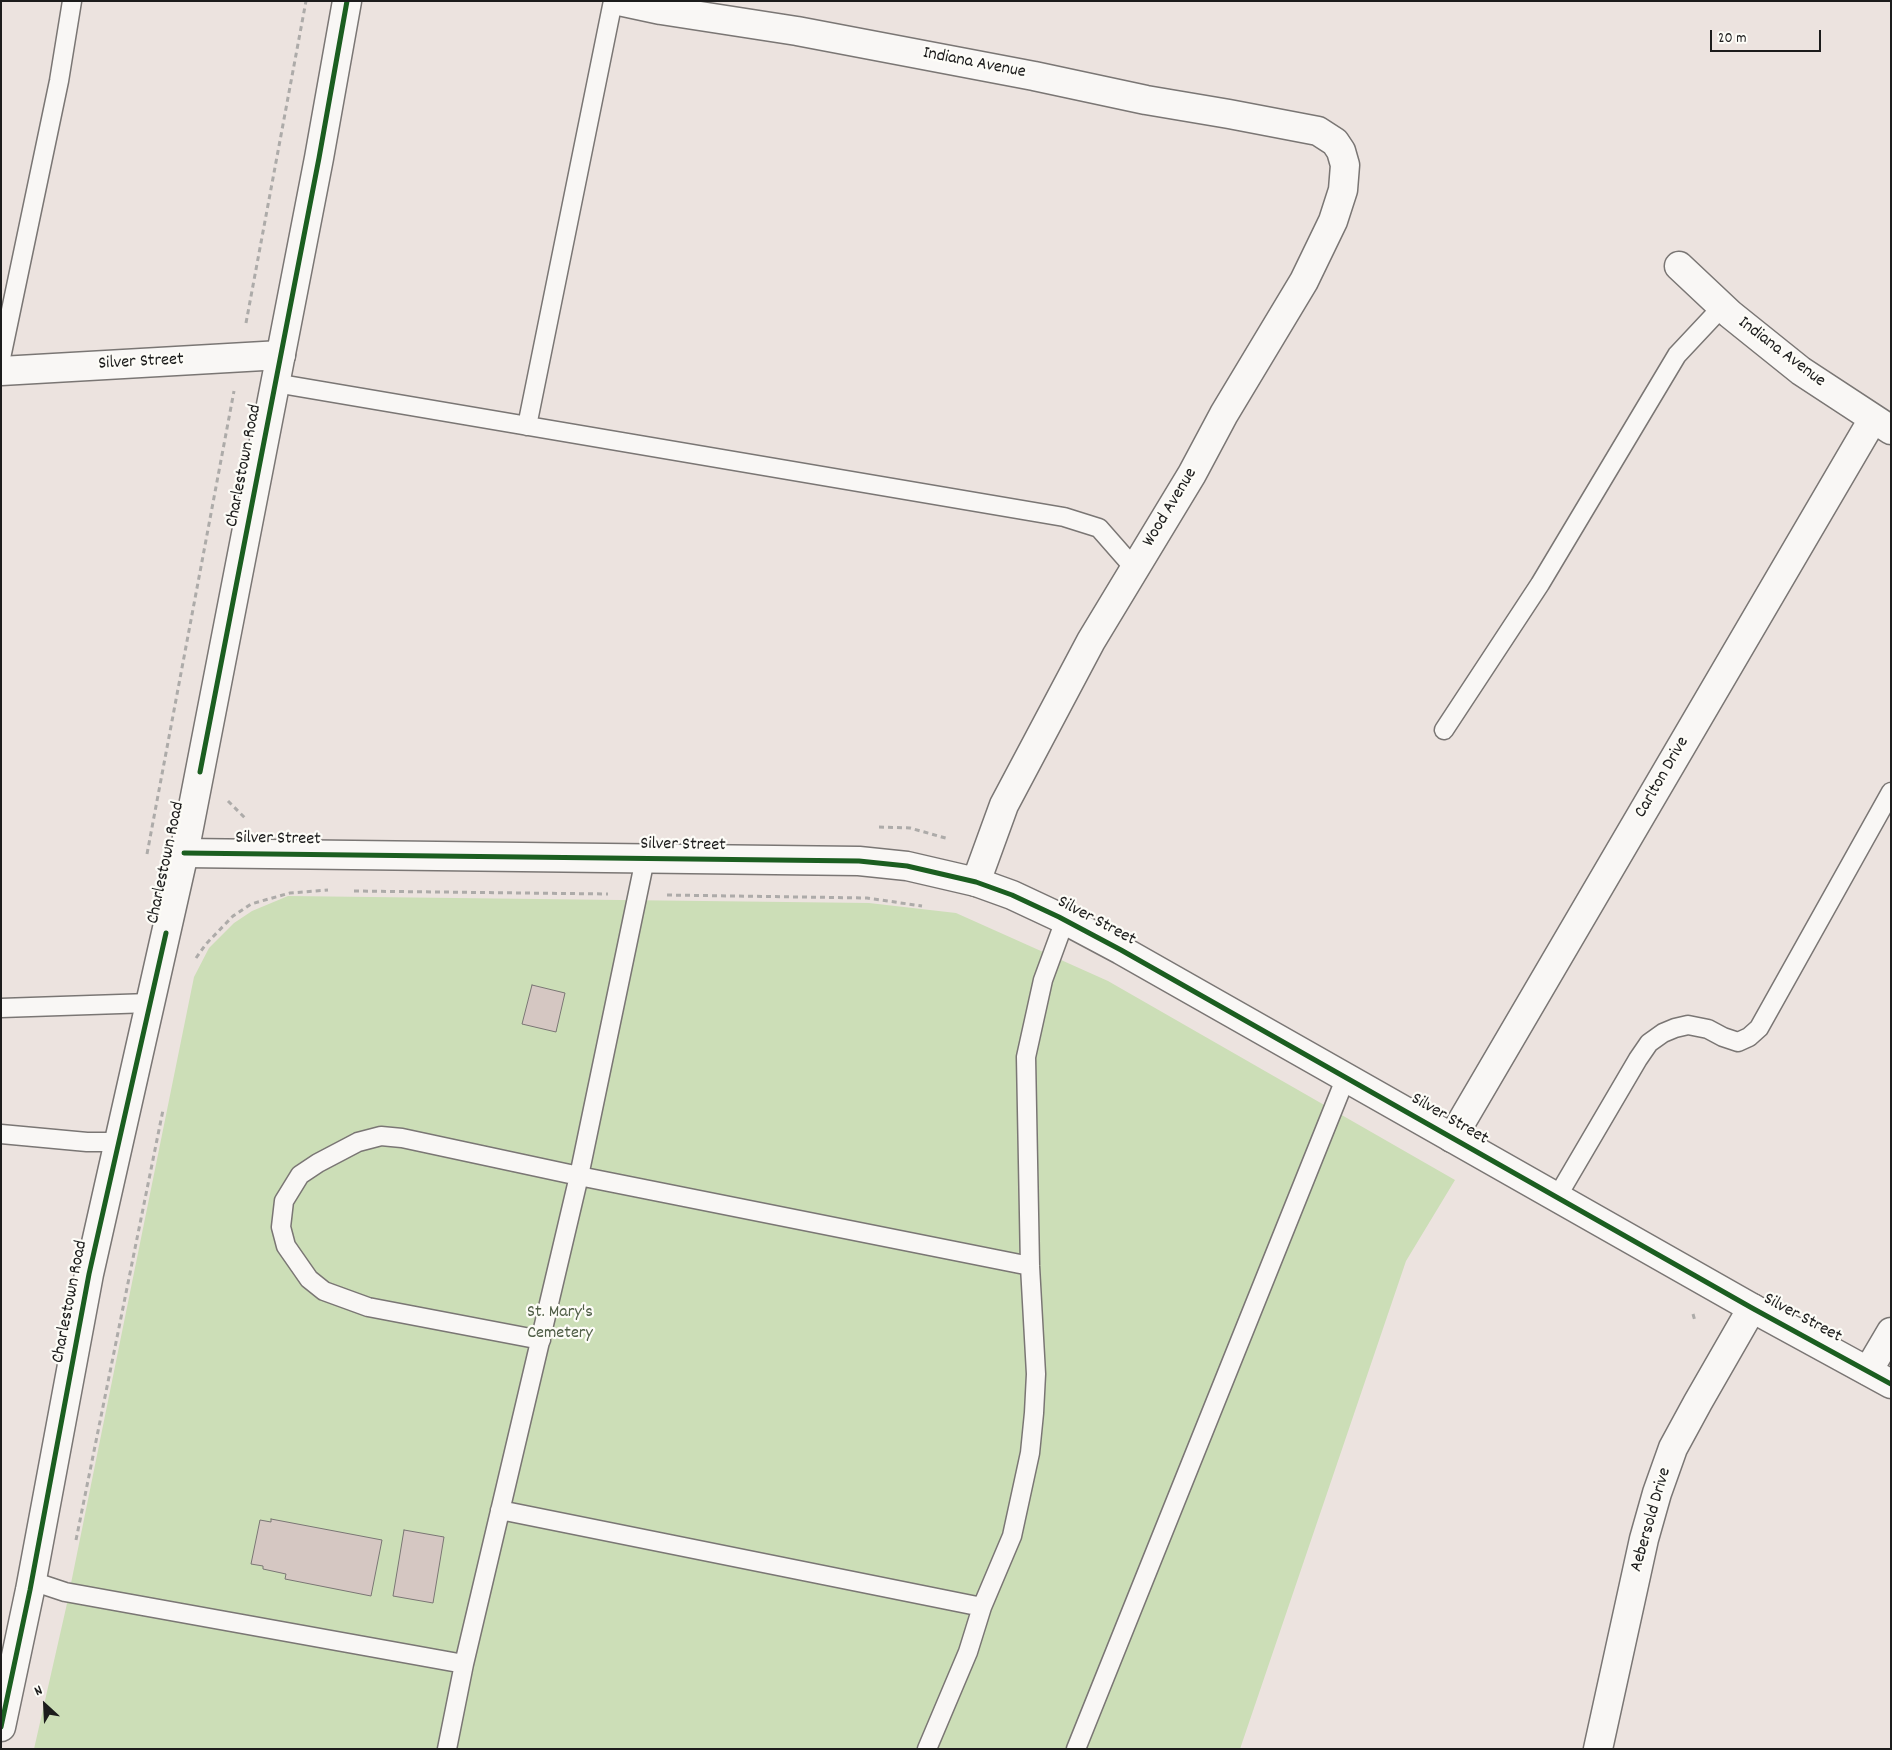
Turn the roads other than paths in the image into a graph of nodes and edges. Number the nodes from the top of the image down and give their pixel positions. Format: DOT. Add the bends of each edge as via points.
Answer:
graph roads {
  1 [pos="72,1"];
  2 [pos="347,1"];
  3 [pos="613,1"];
  4 [pos="619,1"];
  5 [pos="662,6"];
  6 [pos="1326,136"];
  7 [pos="1679,266"];
  8 [pos="1722,307"];
  9 [pos="281,355"];
  10 [pos="1,358"];
  11 [pos="1,371"];
  12 [pos="275,383"];
  13 [pos="1882,424"];
  14 [pos="526,426"];
  15 [pos="1135,569"];
  16 [pos="1444,730"];
  17 [pos="1891,792"];
  18 [pos="184,853"];
  19 [pos="645,859"];
  20 [pos="976,882"];
  21 [pos="1065,920"];
  22 [pos="150,1003"];
  23 [pos="1,1008"];
  24 [pos="1346,1077"];
  25 [pos="1,1134"];
  26 [pos="1452,1138"];
  27 [pos="119,1142"];
  28 [pos="579,1176"];
  29 [pos="1557,1197"];
  30 [pos="1030,1266"];
  31 [pos="1752,1308"];
  32 [pos="1891,1332"];
  33 [pos="541,1340"];
  34 [pos="1879,1377"];
  35 [pos="500,1510"];
  36 [pos="32,1581"];
  37 [pos="982,1607"];
  38 [pos="464,1664"];
  39 [pos="1,1727"];
  40 [pos="447,1749"];
  41 [pos="927,1749"];
  42 [pos="1076,1749"];
  43 [pos="1598,1749"];
  1 -- 10 [label="lane"];
  2 -- 9 [label="main road, Charlestown Road"];
  3 -- 14 [label="lane"];
  4 -- 5 [label="main road, Indiana Avenue"];
  5 -- 6 [label="main road, Indiana Avenue" via="1247,117 1318,131"];
  6 -- 15 [label="main road, Wood Avenue" via="1341,151 1345,165 1343,190 1333,222 1304,281"];
  7 -- 8 [label="main road, Indiana Avenue"];
  8 -- 13 [label="main road, Indiana Avenue" via="1801,371"];
  8 -- 16 [label="lane" via="1677,354 1540,584"];
  9 -- 11 [label="main road, Silver Street"];
  9 -- 12 [label="main road, Charlestown Road"];
  12 -- 14 [label="lane"];
  12 -- 18 [label="main road, Charlestown Road"];
  13 -- 26 [label="main road, Carlton Drive"];
  14 -- 15 [label="lane" via="1064,517 1099,528"];
  15 -- 20 [label="main road, Wood Avenue" via="1091,641 1004,805"];
  17 -- 29 [label="lane" via="1759,1028 1738,1042 1708,1029 1688,1025 1669,1030 1649,1043"];
  18 -- 19 [label="main road, Silver Street"];
  18 -- 22 [label="main road, Charlestown Road"];
  19 -- 20 [label="main road, Silver Street" via="859,861 907,866"];
  19 -- 28 [label="lane"];
  20 -- 21 [label="main road, Silver Street"];
  21 -- 24 [label="main road, Silver Street"];
  21 -- 30 [label="lane" via="1043,980 1026,1056"];
  22 -- 23 [label="lane"];
  22 -- 27 [label="main road, Charlestown Road"];
  24 -- 26 [label="main road, Silver Street"];
  24 -- 42 [label="lane"];
  25 -- 27 [label="lane"];
  26 -- 29 [label="main road, Silver Street"];
  27 -- 36 [label="main road, Charlestown Road" via="89,1274"];
  28 -- 30 [label="lane"];
  28 -- 33 [label="lane"];
  28 -- 33 [label="lane" via="381,1136 358,1142 318,1162 300,1175 284,1201 281,1227 286,1246 309,1279 324,1291 368,1307"];
  29 -- 31 [label="main road, Silver Street"];
  30 -- 37 [label="lane" via="1036,1374 1030,1453 1012,1536"];
  31 -- 34 [label="main road, Silver Street"];
  31 -- 43 [label="main road, Aebersold Drive" via="1674,1448 1657,1493"];
  32 -- 34 [label="main road"];
  33 -- 35 [label="lane"];
  35 -- 37 [label="lane"];
  35 -- 38 [label="lane"];
  36 -- 38 [label="lane" via="65,1592"];
  36 -- 39 [label="main road, Charlestown Road"];
  37 -- 41 [label="lane" via="968,1652"];
  38 -- 40 [label="lane"];
}
